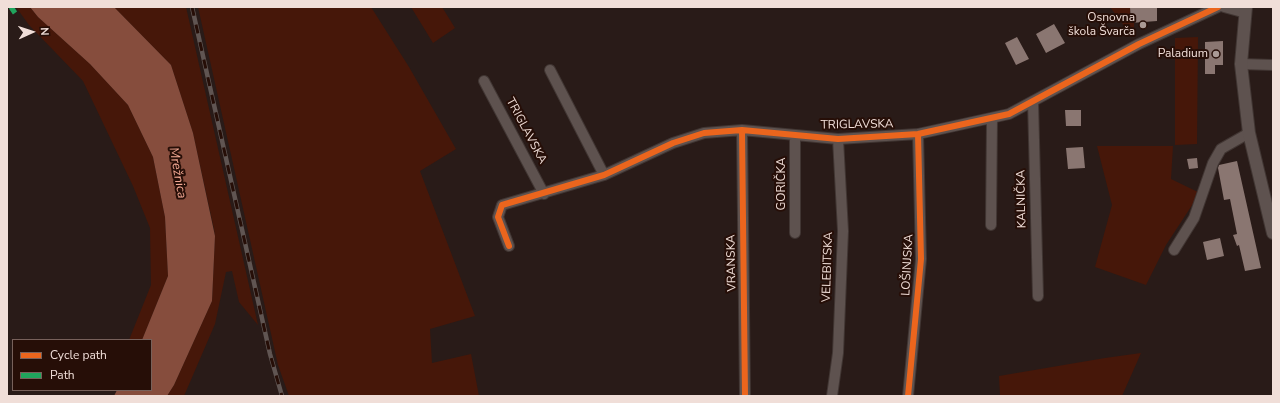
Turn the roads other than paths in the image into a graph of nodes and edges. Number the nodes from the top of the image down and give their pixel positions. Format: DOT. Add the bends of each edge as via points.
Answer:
graph roads {
  1 [pos="1218,7"];
  2 [pos="1224,7"];
  3 [pos="1246,10"];
  4 [pos="1241,64"];
  5 [pos="1273,65"];
  6 [pos="550,70"];
  7 [pos="484,81"];
  8 [pos="1033,101"];
  9 [pos="992,118"];
  10 [pos="742,130"];
  11 [pos="1249,133"];
  12 [pos="918,134"];
  13 [pos="795,135"];
  14 [pos="838,139"];
  15 [pos="604,175"];
  16 [pos="544,194"];
  17 [pos="991,225"];
  18 [pos="795,233"];
  19 [pos="1273,233"];
  20 [pos="509,246"];
  21 [pos="1174,250"];
  22 [pos="1038,296"];
  23 [pos="745,396"];
  24 [pos="832,396"];
  25 [pos="908,396"];
  1 -- 8 [label="street, TRIGLAVSKA" via="1139,44"];
  2 -- 3 [label="street"];
  3 -- 4 [label="street"];
  4 -- 5 [label="street"];
  4 -- 11 [label="street"];
  6 -- 15 [label="street"];
  7 -- 16 [label="street, TRIGLAVSKA"];
  8 -- 9 [label="street, TRIGLAVSKA" via="1009,114"];
  8 -- 22 [label="street, KALNIČKA"];
  9 -- 12 [label="street, TRIGLAVSKA"];
  9 -- 17 [label="street"];
  10 -- 13 [label="street, TRIGLAVSKA"];
  10 -- 15 [label="street, TRIGLAVSKA" via="704,132 673,143"];
  10 -- 23 [label="street, VRANSKA"];
  11 -- 19 [label="street"];
  11 -- 21 [label="street" via="1221,149 1213,163 1194,218"];
  12 -- 14 [label="street, TRIGLAVSKA"];
  12 -- 25 [label="street, LOŠINJSKA" via="921,259"];
  13 -- 14 [label="street, TRIGLAVSKA"];
  13 -- 18 [label="street, GORIČKA"];
  14 -- 24 [label="street, VELEBITSKA" via="843,231 838,353"];
  15 -- 16 [label="street, TRIGLAVSKA"];
  16 -- 20 [label="street, TRIGLAVSKA" via="502,205 498,217"];
}
